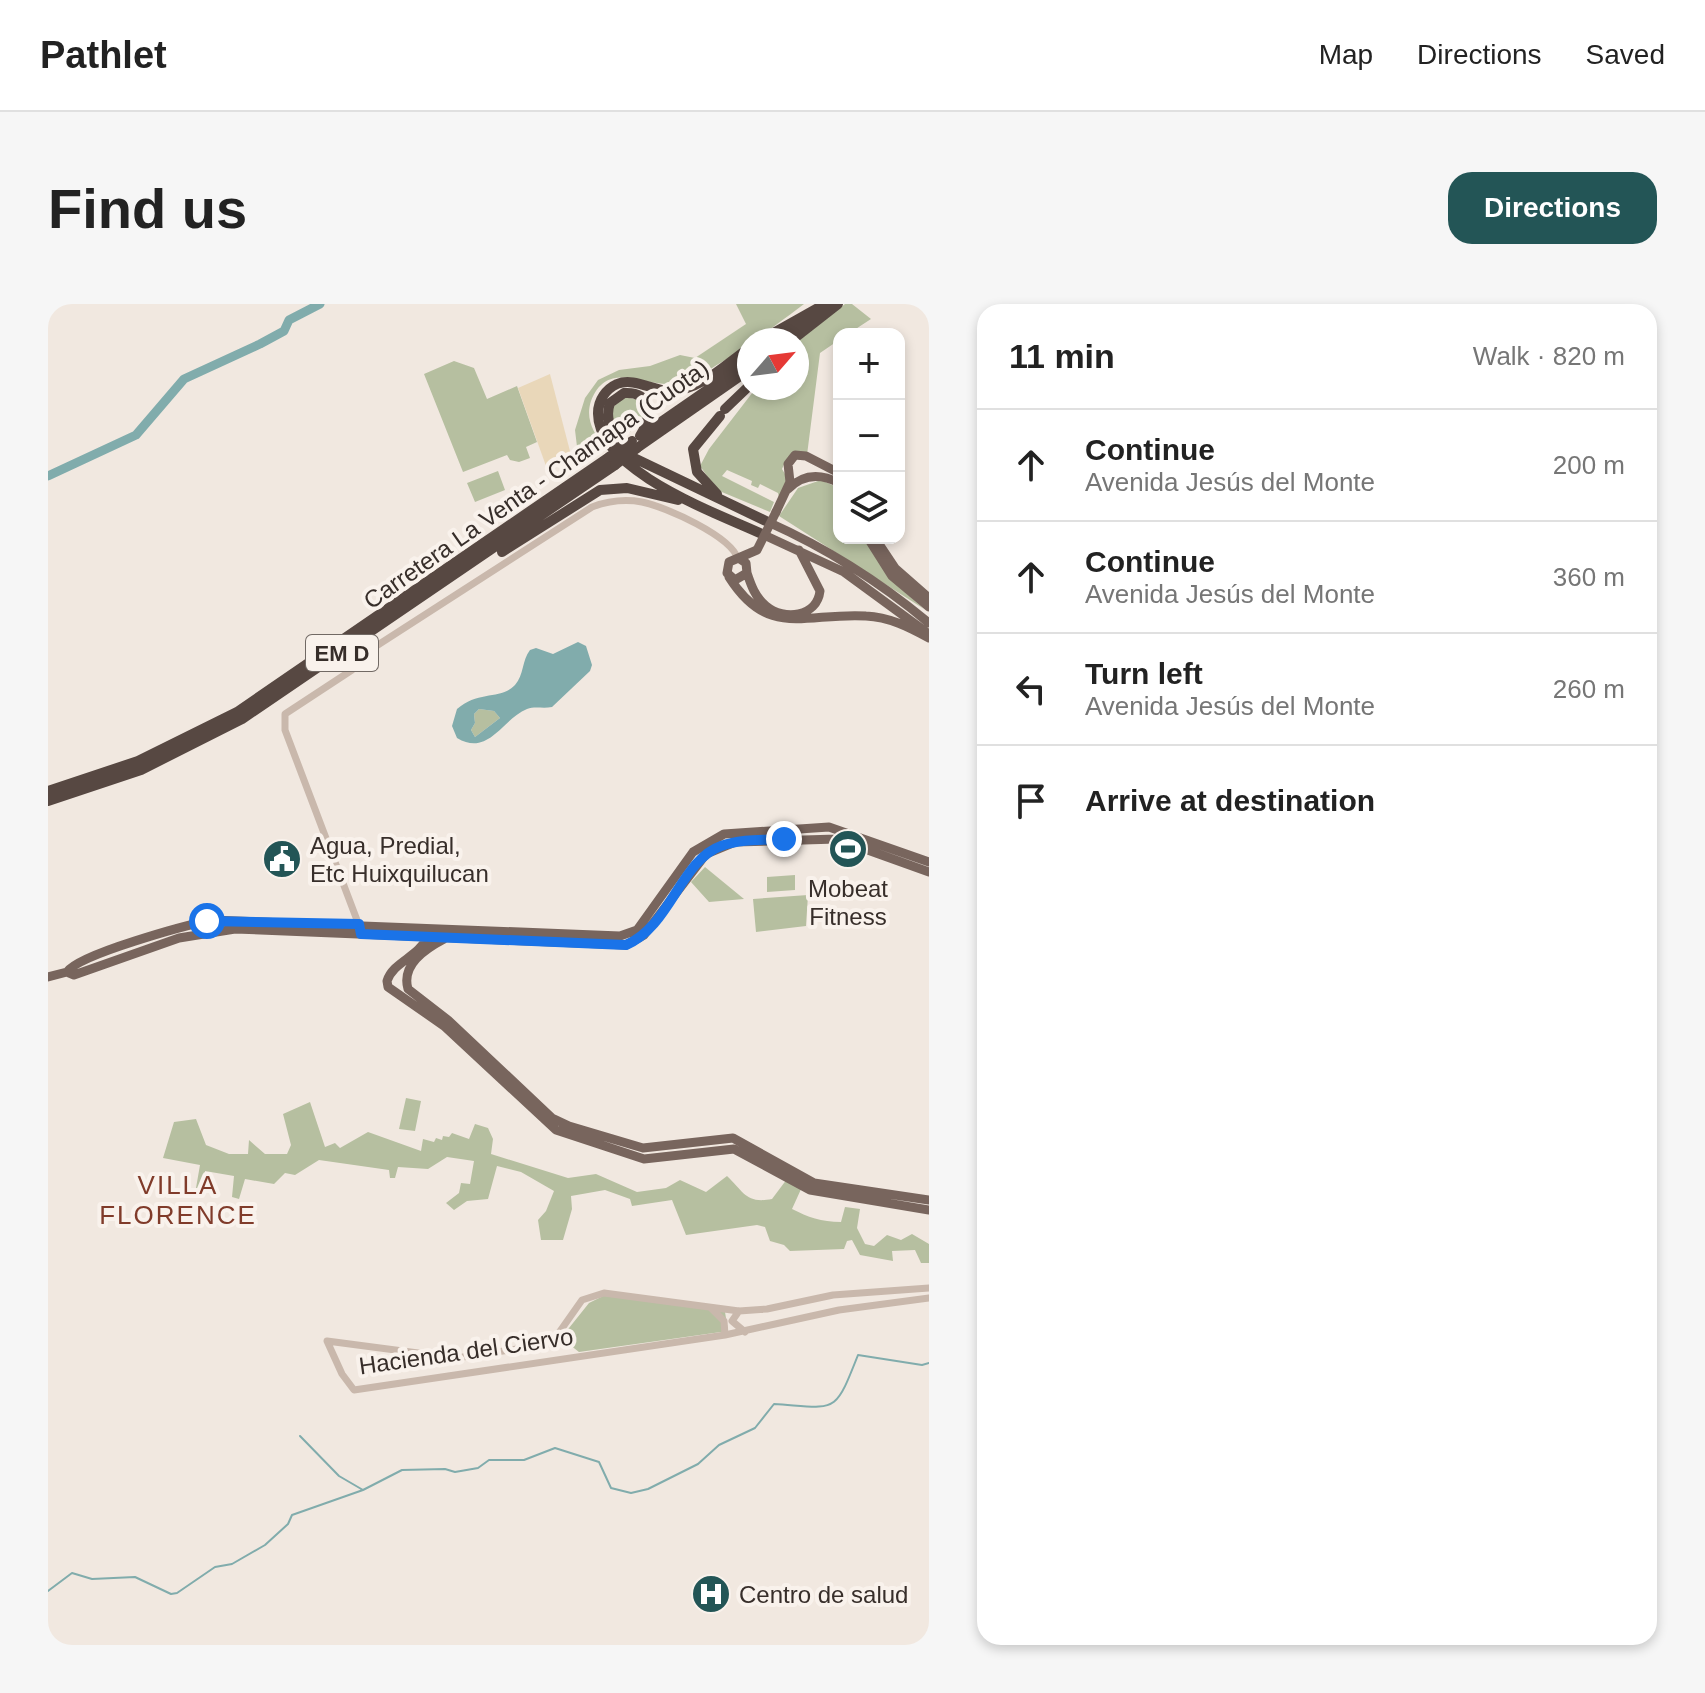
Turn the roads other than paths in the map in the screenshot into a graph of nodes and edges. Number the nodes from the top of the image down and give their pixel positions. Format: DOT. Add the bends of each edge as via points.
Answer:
graph roads {
  1 [pos="826,304"];
  2 [pos="838,304"];
  3 [pos="783,328"];
  4 [pos="794,328"];
  5 [pos="807,328"];
  6 [pos="737,357"];
  7 [pos="737,370"];
  8 [pos="737,378"];
  9 [pos="737,398"];
  10 [pos="636,442"];
  11 [pos="809,458"];
  12 [pos="612,461"];
  13 [pos="837,472"];
  14 [pos="799,477"];
  15 [pos="833,481"];
  16 [pos="700,505"];
  17 [pos="735,507"];
  18 [pos="768,522"];
  19 [pos="762,534"];
  20 [pos="872,544"];
  21 [pos="879,544"];
  22 [pos="799,550"];
  23 [pos="746,553"];
  24 [pos="747,572"];
  25 [pos="729,577"];
  26 [pos="929,598"];
  27 [pos="929,607"];
  28 [pos="398,615"];
  29 [pos="929,623"];
  30 [pos="929,636"];
  31 [pos="48,791"];
  32 [pos="48,801"];
  33 [pos="893,856"];
  34 [pos="929,862"];
  35 [pos="929,872"];
  36 [pos="360,929"];
  37 [pos="427,938"];
  38 [pos="445,938"];
  39 [pos="48,977"];
  40 [pos="509,1083"];
  41 [pos="929,1200"];
  42 [pos="929,1210"];
  43 [pos="929,1288"];
  44 [pos="911,1289"];
  45 [pos="929,1298"];
  46 [pos="912,1301"];
  47 [pos="709,1306"];
  48 [pos="739,1311"];
  49 [pos="745,1332"];
  50 [pos="725,1335"];
  51 [pos="476,1356"];
  52 [pos="477,1370"];
  1 -- 3 [label="highway"];
  1 -- 4 [label="highway"];
  2 -- 5 [label="highway"];
  6 -- 16 [label="highway" via="685,389 615,385 598,408 598,423 611,446 649,479"];
  7 -- 10 [label="highway, Carretera La Venta - Chamapa (Cuota) / EM D"];
  8 -- 10 [label="highway, Carretera La Venta - Chamapa (Cuota) / EM D"];
  9 -- 17 [label="highway" via="693,449 703,480"];
  10 -- 12 [label="highway, Carretera La Venta - Chamapa (Cuota) / EM D, bridge"];
  10 -- 17 [label="highway" via="649,406 640,395 624,393 610,403 607,418 634,458"];
  11 -- 13 [label="main road"];
  11 -- 14 [label="main road" via="811,471"];
  11 -- 14 [label="main road" via="799,454 788,464"];
  12 -- 28 [label="highway, Carretera La Venta - Chamapa (Cuota) / EM D"];
  12 -- 31 [label="highway, Carretera La Venta - Chamapa (Cuota) / EM D" via="237,712 138,761"];
  14 -- 15 [label="main road"];
  14 -- 23 [label="main road, bridge"];
  16 -- 19 [label="highway"];
  16 -- 28 [label="highway" via="627,488 600,490"];
  17 -- 18 [label="highway"];
  18 -- 29 [label="main road" via="876,582"];
  19 -- 22 [label="main road"];
  20 -- 27 [label="main road" via="892,576"];
  21 -- 26 [label="main road" via="895,568"];
  22 -- 24 [label="main road" via="820,591 810,610 789,614 769,609 756,595"];
  22 -- 30 [label="main road" via="857,580"];
  23 -- 24 [label="main road"];
  23 -- 24 [label="main road"];
  23 -- 25 [label="main road" via="727,565"];
  23 -- 36 [label="street" via="641,502 592,507 353,661 352,670 285,714 285,730"];
  24 -- 25 [label="main road" via="741,580"];
  25 -- 30 [label="main road" via="753,606 780,619 870,616"];
  28 -- 32 [label="highway, Carretera La Venta - Chamapa (Cuota) / EM D" via="200,743 141,770"];
  33 -- 34 [label="main road"];
  33 -- 35 [label="main road"];
  33 -- 36 [label="main road" via="856,834 829,827 724,834 693,852 637,930 620,936"];
  33 -- 38 [label="main road" via="828,838 735,842 706,854 644,935 626,945"];
  36 -- 37 [label="main road"];
  36 -- 39 [label="main road" via="212,920 92,957"];
  37 -- 38 [label="main road"];
  37 -- 40 [label="main road" via="422,948 391,970 387,984"];
  38 -- 40 [label="main road" via="416,958 408,989 448,1020"];
  40 -- 41 [label="main road" via="560,1122 630,1146 657,1148 733,1138 814,1183"];
  40 -- 42 [label="main road" via="547,1125 610,1151 657,1160 734,1149 810,1190"];
  43 -- 44 [label="street, Hacienda del Ciervo"];
  44 -- 46 [label="street"];
  44 -- 48 [label="street, Hacienda del Ciervo"];
  45 -- 46 [label="street, Hacienda del Ciervo"];
  46 -- 49 [label="street, Hacienda del Ciervo" via="839,1310"];
  47 -- 48 [label="street, Hacienda del Ciervo"];
  47 -- 50 [label="street" via="724,1321"];
  47 -- 51 [label="street, Hacienda del Ciervo" via="604,1293 582,1300 551,1344"];
  48 -- 49 [label="street" via="732,1321"];
  49 -- 50 [label="street, Hacienda del Ciervo"];
  50 -- 52 [label="street, Hacienda del Ciervo"];
  51 -- 52 [label="street"];
  51 -- 52 [label="street, Hacienda del Ciervo" via="327,1341 354,1390"];
}
